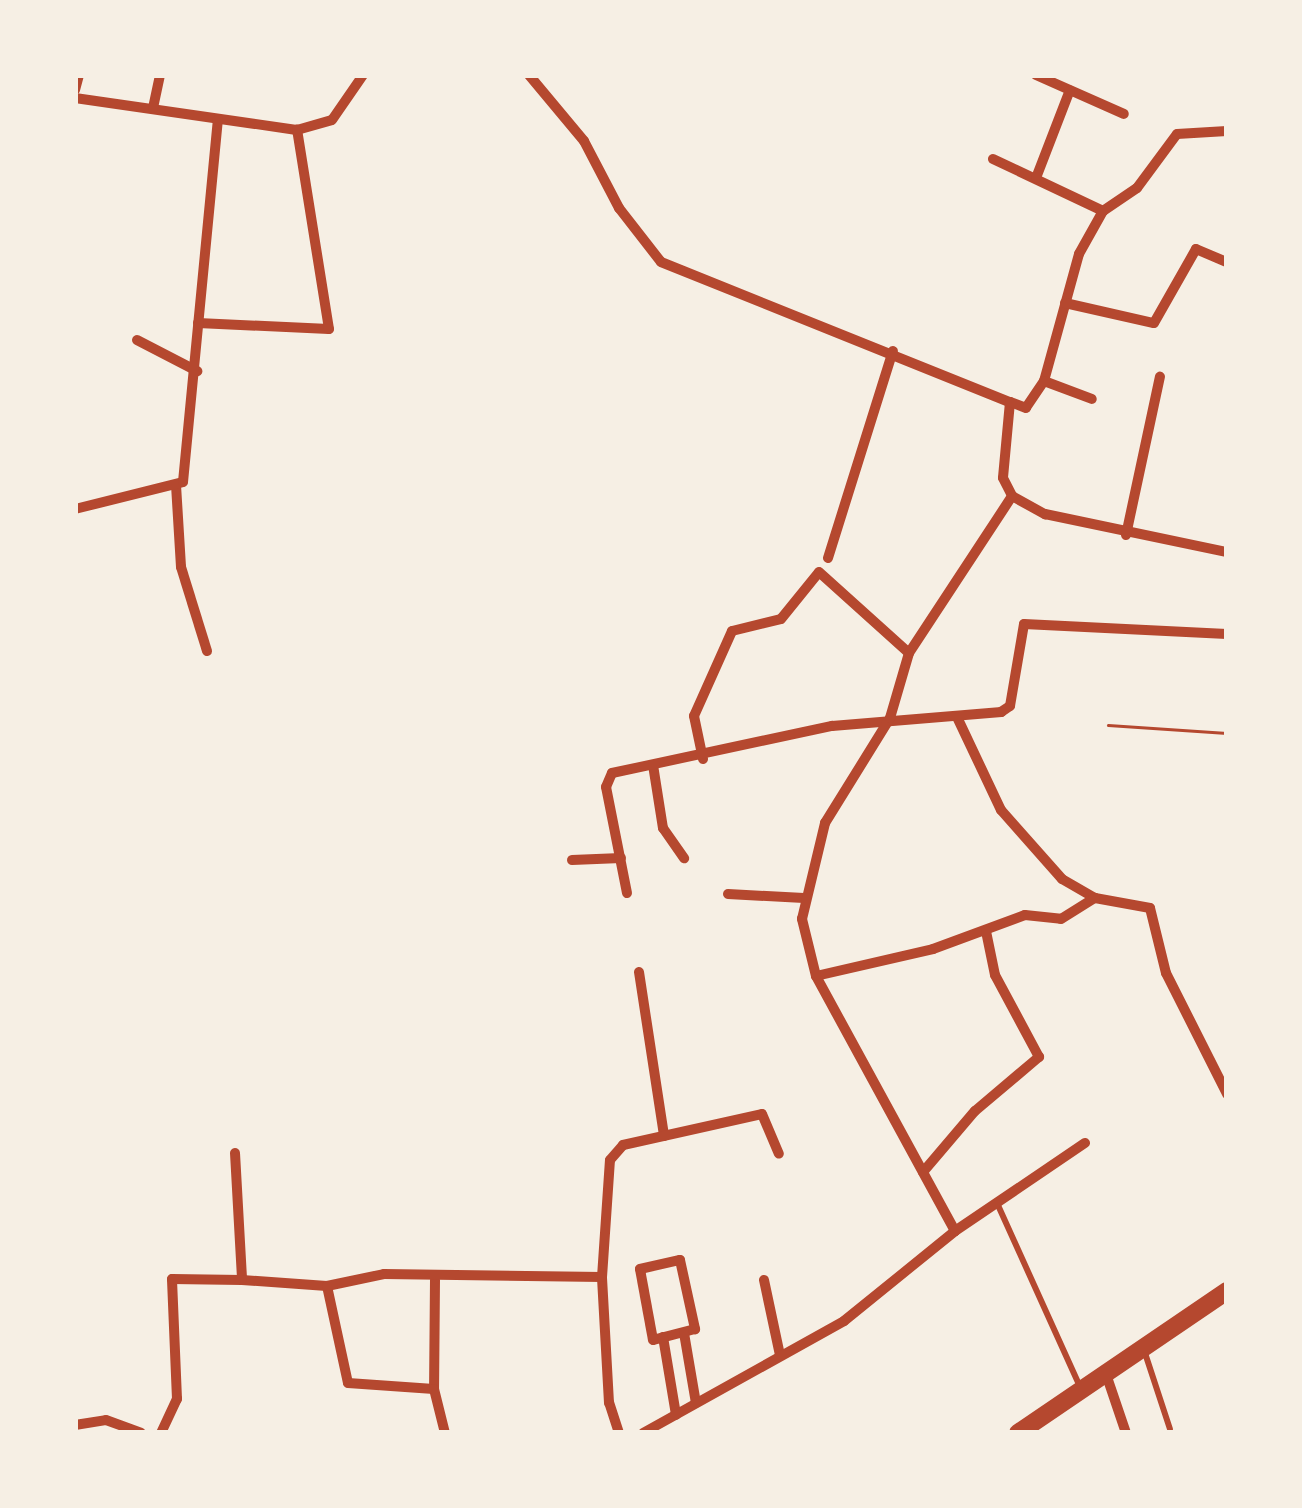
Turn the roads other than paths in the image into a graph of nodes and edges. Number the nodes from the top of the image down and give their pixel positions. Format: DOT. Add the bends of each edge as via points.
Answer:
graph roads {
  1 [pos="79,75"];
  2 [pos="160,75"];
  3 [pos="364,75"];
  4 [pos="529,75"];
  5 [pos="1036,75"];
  6 [pos="1070,89"];
  7 [pos="75,94"];
  8 [pos="153,107"];
  9 [pos="1124,114"];
  10 [pos="218,120"];
  11 [pos="297,130"];
  12 [pos="1227,131"];
  13 [pos="993,159"];
  14 [pos="1036,178"];
  15 [pos="1103,211"];
  16 [pos="1227,262"];
  17 [pos="1065,303"];
  18 [pos="197,322"];
  19 [pos="137,340"];
  20 [pos="893,351"];
  21 [pos="197,371"];
  22 [pos="1160,377"];
  23 [pos="1044,381"];
  24 [pos="1092,399"];
  25 [pos="1010,402"];
  26 [pos="176,485"];
  27 [pos="1012,496"];
  28 [pos="75,509"];
  29 [pos="1126,536"];
  30 [pos="1227,552"];
  31 [pos="828,557"];
  32 [pos="1227,634"];
  33 [pos="208,651"];
  34 [pos="909,653"];
  35 [pos="957,717"];
  36 [pos="890,718"];
  37 [pos="703,760"];
  38 [pos="653,765"];
  39 [pos="621,858"];
  40 [pos="684,858"];
  41 [pos="572,860"];
  42 [pos="627,893"];
  43 [pos="728,894"];
  44 [pos="804,898"];
  45 [pos="1096,898"];
  46 [pos="986,931"];
  47 [pos="639,972"];
  48 [pos="816,976"];
  49 [pos="1227,1094"];
  50 [pos="664,1136"];
  51 [pos="1085,1143"];
  52 [pos="235,1153"];
  53 [pos="779,1154"];
  54 [pos="923,1172"];
  55 [pos="998,1203"];
  56 [pos="955,1232"];
  57 [pos="602,1277"];
  58 [pos="242,1280"];
  59 [pos="435,1280"];
  60 [pos="764,1280"];
  61 [pos="326,1286"];
  62 [pos="1227,1292"];
  63 [pos="685,1334"];
  64 [pos="663,1337"];
  65 [pos="1143,1347"];
  66 [pos="780,1355"];
  67 [pos="1106,1374"];
  68 [pos="434,1389"];
  69 [pos="1082,1390"];
  70 [pos="696,1403"];
  71 [pos="676,1415"];
  72 [pos="75,1425"];
  73 [pos="1170,1429"];
  74 [pos="141,1433"];
  75 [pos="160,1433"];
  76 [pos="445,1433"];
  77 [pos="619,1433"];
  78 [pos="644,1433"];
  79 [pos="1018,1433"];
  80 [pos="1126,1433"];
  1 -- 7 [label="street"];
  2 -- 8 [label="street"];
  3 -- 11 [label="street" via="332,121"];
  4 -- 20 [label="street" via="584,141 619,208 661,262"];
  5 -- 6 [label="street"];
  6 -- 9 [label="street"];
  6 -- 14 [label="street"];
  7 -- 8 [label="street"];
  8 -- 10 [label="street"];
  10 -- 11 [label="street"];
  10 -- 18 [label="street"];
  11 -- 18 [label="street" via="329,329"];
  12 -- 15 [label="street" via="1177,134 1137,188"];
  13 -- 14 [label="street"];
  14 -- 15 [label="street"];
  15 -- 17 [label="street"];
  16 -- 17 [label="street" via="1196,249 1153,324"];
  17 -- 23 [label="street"];
  18 -- 21 [label="street"];
  19 -- 21 [label="street"];
  20 -- 25 [label="street"];
  20 -- 31 [label="street"];
  21 -- 26 [label="street"];
  22 -- 29 [label="street"];
  23 -- 24 [label="street"];
  23 -- 25 [label="street" via="1026,409"];
  25 -- 27 [label="street" via="1002,472"];
  26 -- 28 [label="street"];
  26 -- 33 [label="street" via="181,567"];
  27 -- 29 [label="street" via="1064,522"];
  27 -- 34 [label="street"];
  29 -- 30 [label="street"];
  32 -- 35 [label="street" via="1020,625 1010,706"];
  34 -- 36 [label="street"];
  34 -- 37 [label="street" via="819,572 781,619 732,631 694,716"];
  35 -- 36 [label="street"];
  35 -- 45 [label="street" via="1019,834 1062,879"];
  36 -- 37 [label="street"];
  36 -- 44 [label="street" via="825,823"];
  37 -- 38 [label="street"];
  38 -- 39 [label="street" via="608,778"];
  38 -- 40 [label="street" via="663,828"];
  39 -- 41 [label="street"];
  39 -- 42 [label="street"];
  43 -- 44 [label="street"];
  44 -- 48 [label="street"];
  45 -- 46 [label="street" via="1061,919 1025,915"];
  45 -- 49 [label="street" via="1150,908 1166,973"];
  46 -- 48 [label="street"];
  46 -- 54 [label="street" via="995,975 1039,1057 975,1111"];
  47 -- 50 [label="street"];
  48 -- 54 [label="street"];
  50 -- 53 [label="street" via="765,1114"];
  50 -- 57 [label="street" via="623,1145 610,1160"];
  51 -- 55 [label="street"];
  52 -- 58 [label="street"];
  54 -- 56 [label="street"];
  55 -- 56 [label="street"];
  55 -- 69 [label="lane"];
  56 -- 66 [label="street" via="882,1295"];
  57 -- 59 [label="street"];
  57 -- 77 [label="street" via="609,1403"];
  58 -- 61 [label="street"];
  58 -- 75 [label="street" via="172,1279 177,1399"];
  59 -- 61 [label="street" via="384,1274"];
  59 -- 68 [label="street"];
  60 -- 66 [label="street"];
  61 -- 68 [label="street" via="348,1382"];
  62 -- 65 [label="main road"];
  63 -- 64 [label="street"];
  63 -- 64 [label="street" via="695,1328 683,1261 643,1266 653,1340"];
  63 -- 70 [label="street"];
  64 -- 71 [label="street"];
  65 -- 67 [label="main road"];
  65 -- 73 [label="lane"];
  66 -- 70 [label="street"];
  67 -- 69 [label="main road"];
  67 -- 80 [label="street"];
  68 -- 76 [label="street"];
  69 -- 79 [label="main road"];
  70 -- 71 [label="street"];
  71 -- 78 [label="street"];
  72 -- 74 [label="street" via="106,1420"];
}
